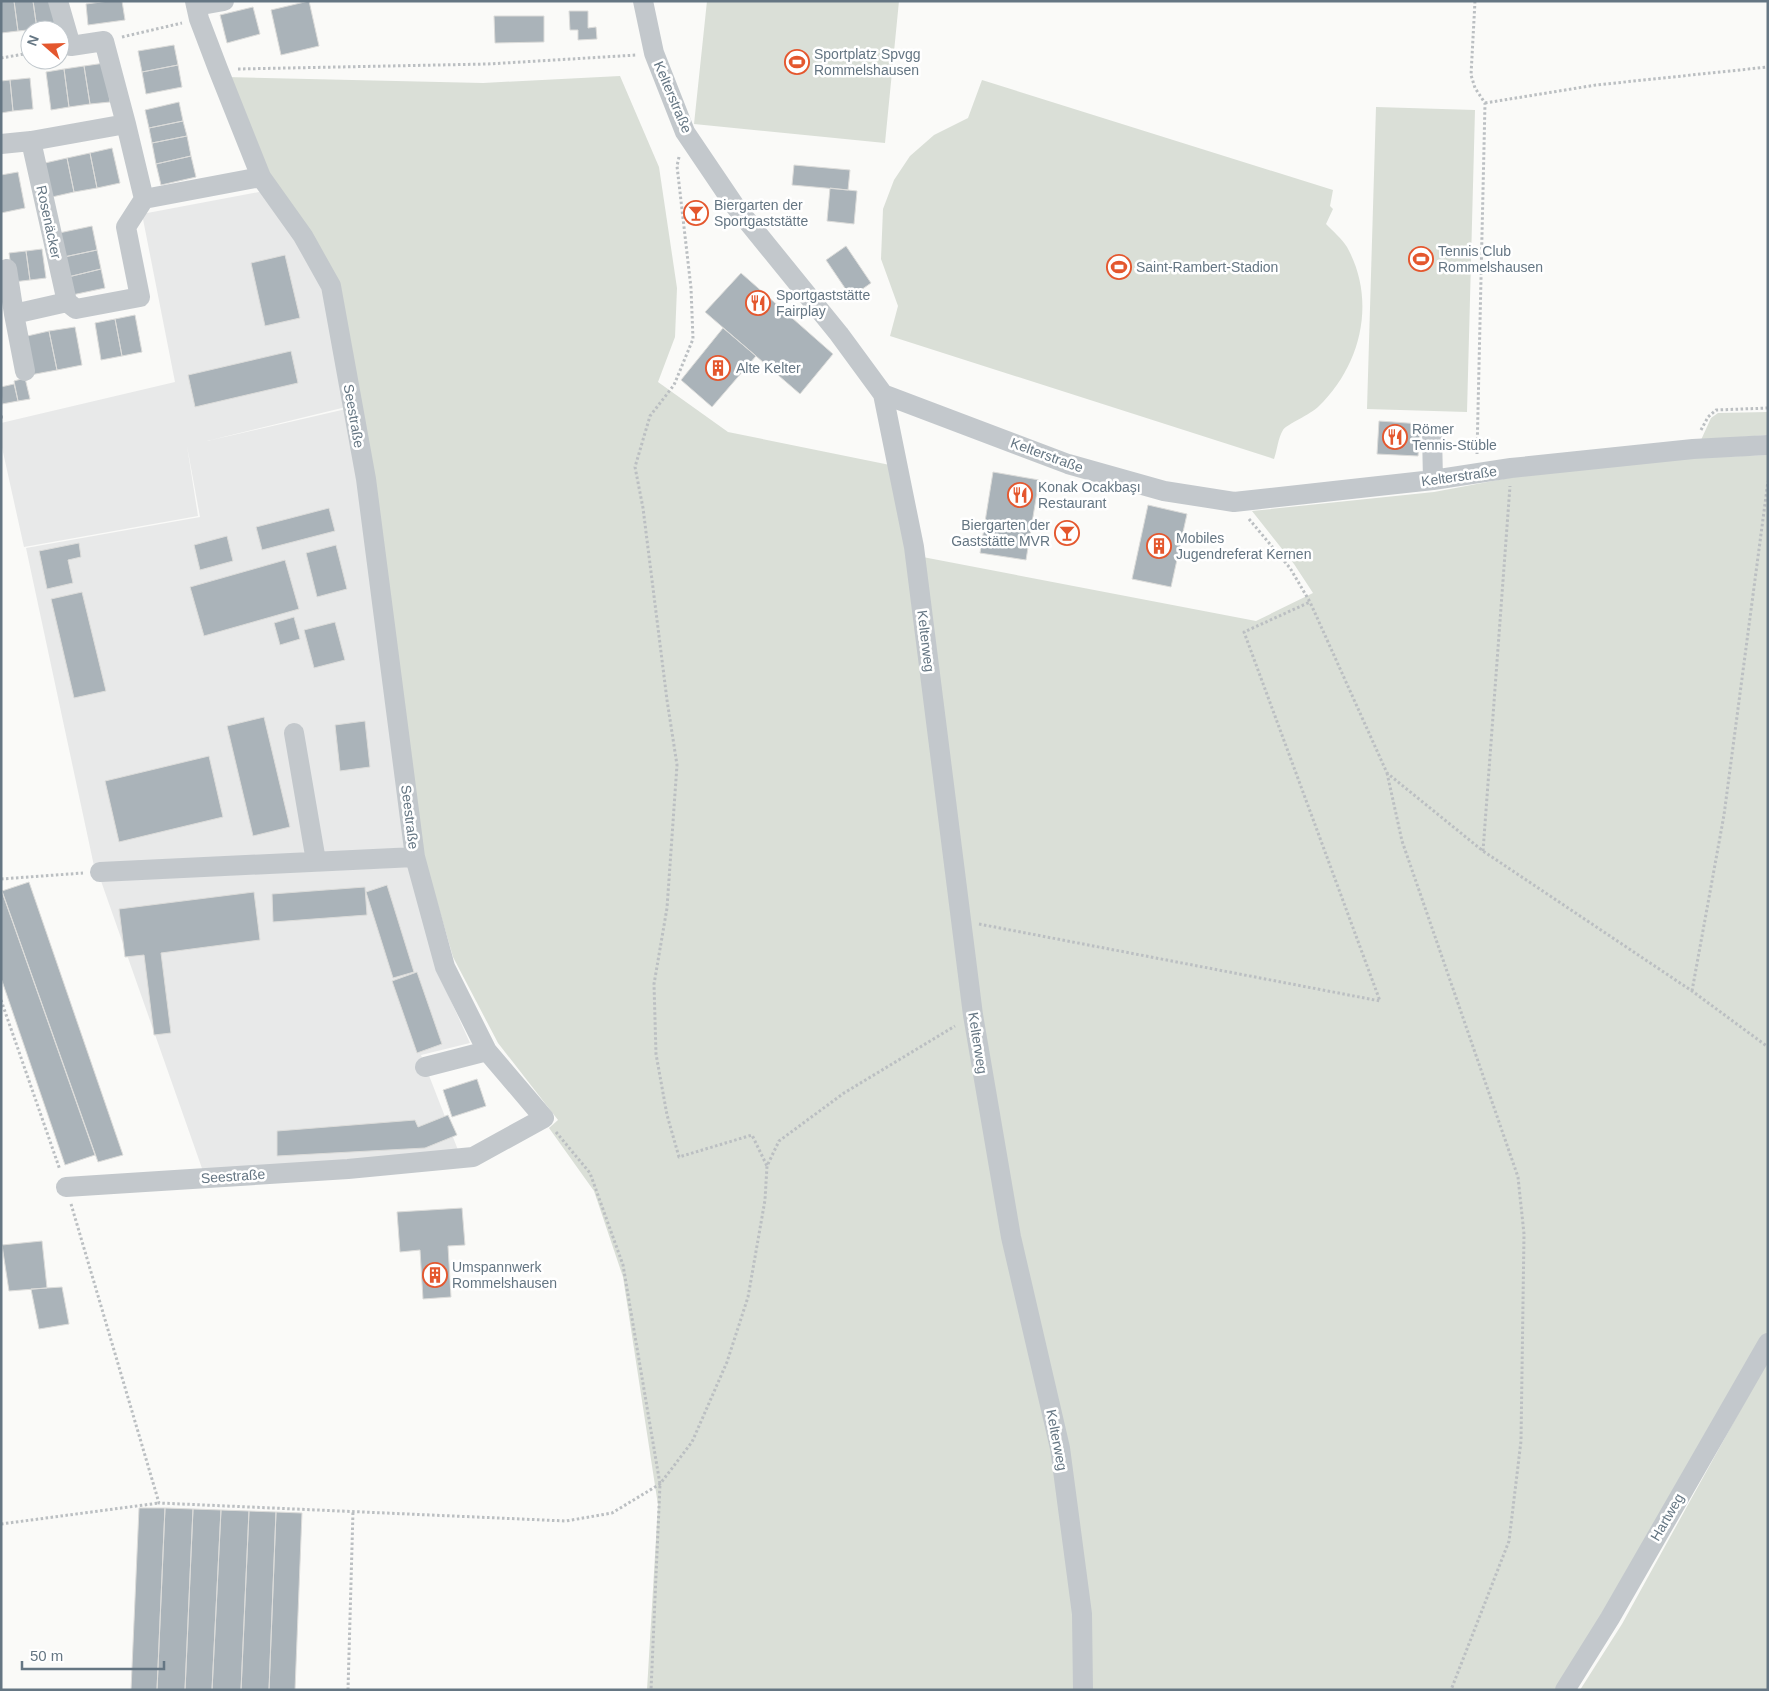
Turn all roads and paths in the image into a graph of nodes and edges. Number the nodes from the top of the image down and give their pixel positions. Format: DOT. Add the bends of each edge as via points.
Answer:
graph roads {
  1 [pos="58,1"];
  2 [pos="224,1"];
  3 [pos="643,1"];
  4 [pos="1475,1"];
  5 [pos="197,9"];
  6 [pos="104,41"];
  7 [pos="654,53"];
  8 [pos="20,55"];
  9 [pos="1,58"];
  10 [pos="1768,67"];
  11 [pos="218,69"];
  12 [pos="1486,103"];
  13 [pos="126,124"];
  14 [pos="686,132"];
  15 [pos="31,141"];
  16 [pos="1,144"];
  17 [pos="261,177"];
  18 [pos="144,198"];
  19 [pos="7,269"];
  20 [pos="67,302"];
  21 [pos="14,314"];
  22 [pos="25,371"];
  23 [pos="883,394"];
  24 [pos="1768,408"];
  25 [pos="1432,434"];
  26 [pos="1768,445"];
  27 [pos="1693,449"];
  28 [pos="1511,468"];
  29 [pos="1476,473"];
  30 [pos="1433,480"];
  31 [pos="1768,481"];
  32 [pos="1234,502"];
  33 [pos="1310,602"];
  34 [pos="294,733"];
  35 [pos="1387,773"];
  36 [pos="1483,850"];
  37 [pos="415,857"];
  38 [pos="316,861"];
  39 [pos="100,872"];
  40 [pos="1,878"];
  41 [pos="961,921"];
  42 [pos="1692,991"];
  43 [pos="1,1000"];
  44 [pos="973,1015"];
  45 [pos="1768,1046"];
  46 [pos="487,1051"];
  47 [pos="425,1067"];
  48 [pos="544,1118"];
  49 [pos="767,1166"];
  50 [pos="66,1187"];
  51 [pos="1768,1343"];
  52 [pos="660,1484"];
  53 [pos="159,1503"];
  54 [pos="353,1511"];
  55 [pos="1,1524"];
  56 [pos="348,1690"];
  57 [pos="652,1690"];
  58 [pos="1083,1690"];
  59 [pos="1451,1690"];
  60 [pos="1565,1690"];
  1 -- 6 [label="street" via="71,46"];
  2 -- 5 [label="street"];
  3 -- 7 [label="street, Kelterstraße"];
  4 -- 12 [label="path" via="1471,75 1475,88"];
  5 -- 6 [label="path"];
  5 -- 11 [label="street, Seestraße"];
  6 -- 13 [label="street"];
  7 -- 11 [label="path" via="622,58 488,64"];
  7 -- 14 [label="street, Kelterstraße"];
  8 -- 9 [label="path"];
  10 -- 12 [label="path" via="1596,85"];
  11 -- 17 [label="street, Seestraße"];
  12 -- 29 [label="path"];
  13 -- 15 [label="street"];
  13 -- 18 [label="street"];
  14 -- 23 [label="street, Kelterstraße" via="735,206 839,334"];
  14 -- 49 [label="path" via="677,166 691,288 693,339 674,385 650,416 635,467 677,765 667,908 654,984 656,1054 667,1115 679,1157 752,1135"];
  15 -- 16 [label="street"];
  15 -- 20 [label="street, Rosenäcker"];
  17 -- 18 [label="street"];
  17 -- 37 [label="street, Seestraße" via="331,286 366,479"];
  18 -- 20 [label="street" via="126,227 140,297 76,309"];
  19 -- 21 [label="street"];
  20 -- 21 [label="street"];
  21 -- 22 [label="street"];
  23 -- 32 [label="street, Kelterstraße" via="1068,464 1164,491"];
  23 -- 41 [label="street, Kelterweg" via="914,547"];
  24 -- 27 [label="path" via="1716,410 1701,428"];
  25 -- 30 [label="street"];
  26 -- 27 [label="street, Kelterstraße"];
  27 -- 28 [label="street, Kelterstraße"];
  28 -- 29 [label="street, Kelterstraße"];
  28 -- 36 [label="path"];
  29 -- 30 [label="street, Kelterstraße"];
  30 -- 32 [label="street, Kelterstraße"];
  31 -- 42 [label="path" via="1724,815"];
  32 -- 33 [label="path" via="1290,568"];
  33 -- 35 [label="path"];
  33 -- 41 [label="path" via="1244,632 1380,1000"];
  34 -- 38 [label="street"];
  35 -- 36 [label="path"];
  35 -- 59 [label="path" via="1402,841 1518,1178 1524,1234 1521,1441 1509,1541"];
  36 -- 42 [label="path"];
  37 -- 38 [label="street, Seestraße"];
  37 -- 46 [label="street, Seestraße" via="446,967"];
  38 -- 39 [label="street, Seestraße"];
  39 -- 40 [label="path"];
  41 -- 44 [label="street, Kelterweg"];
  42 -- 45 [label="path"];
  43 -- 50 [label="path"];
  44 -- 49 [label="path" via="844,1093 806,1120 779,1141"];
  44 -- 58 [label="street, Kelterweg" via="1011,1238 1060,1448 1082,1614"];
  46 -- 47 [label="street"];
  46 -- 48 [label="street, Seestraße"];
  48 -- 50 [label="street, Seestraße" via="472,1157 348,1169"];
  48 -- 52 [label="path" via="590,1173 623,1265"];
  49 -- 52 [label="path" via="765,1200 748,1297 727,1362 692,1442"];
  50 -- 53 [label="path"];
  51 -- 60 [label="street, Hartweg"];
  52 -- 54 [label="path" via="612,1513 566,1521"];
  52 -- 57 [label="path"];
  53 -- 54 [label="path"];
  53 -- 55 [label="path"];
  54 -- 56 [label="path"];
}
